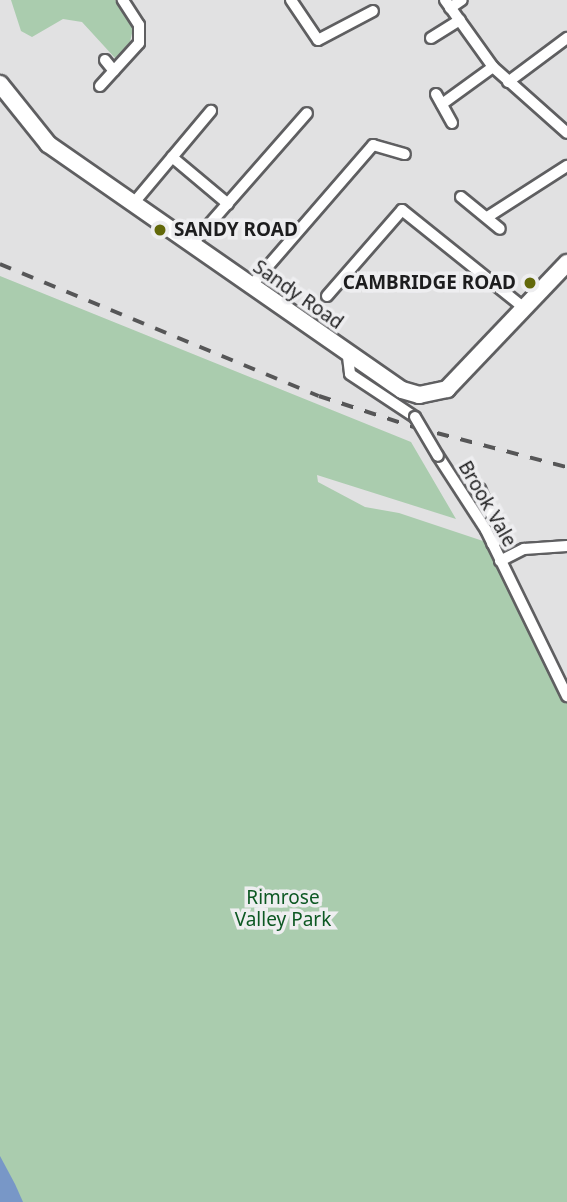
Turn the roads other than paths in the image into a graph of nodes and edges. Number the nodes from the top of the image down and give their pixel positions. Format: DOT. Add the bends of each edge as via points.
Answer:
graph roads {
  1 [pos="123,0"];
  2 [pos="291,0"];
  3 [pos="462,0"];
  4 [pos="447,4"];
  5 [pos="373,11"];
  6 [pos="460,20"];
  7 [pos="431,38"];
  8 [pos="567,38"];
  9 [pos="105,60"];
  10 [pos="493,67"];
  11 [pos="114,71"];
  12 [pos="508,82"];
  13 [pos="0,84"];
  14 [pos="100,86"];
  15 [pos="211,111"];
  16 [pos="307,113"];
  17 [pos="452,123"];
  18 [pos="567,133"];
  19 [pos="405,154"];
  20 [pos="172,157"];
  21 [pos="567,166"];
  22 [pos="461,197"];
  23 [pos="228,204"];
  24 [pos="132,205"];
  25 [pos="489,216"];
  26 [pos="500,229"];
  27 [pos="192,244"];
  28 [pos="567,263"];
  29 [pos="250,287"];
  30 [pos="327,296"];
  31 [pos="522,306"];
  32 [pos="348,357"];
  33 [pos="480,489"];
  34 [pos="492,544"];
  35 [pos="567,546"];
  36 [pos="500,561"];
  37 [pos="567,696"];
  1 -- 11 [label="street" via="136,20 140,39"];
  2 -- 5 [label="street" via="318,40"];
  3 -- 4 [label="street"];
  4 -- 6 [label="street"];
  6 -- 7 [label="street"];
  6 -- 10 [label="street"];
  8 -- 12 [label="street"];
  9 -- 11 [label="street"];
  10 -- 12 [label="street"];
  10 -- 17 [label="street" via="439,99"];
  11 -- 14 [label="street"];
  12 -- 18 [label="street"];
  13 -- 24 [label="main road, Sandy Road" via="48,145"];
  15 -- 20 [label="street"];
  16 -- 23 [label="street"];
  19 -- 29 [label="street" via="373,145"];
  20 -- 23 [label="street"];
  20 -- 24 [label="street"];
  21 -- 25 [label="street"];
  22 -- 25 [label="street"];
  23 -- 27 [label="street"];
  24 -- 27 [label="main road, Sandy Road"];
  25 -- 26 [label="street"];
  27 -- 29 [label="main road, Sandy Road"];
  28 -- 31 [label="main road"];
  29 -- 32 [label="main road, Sandy Road"];
  30 -- 31 [label="street" via="402,210"];
  31 -- 32 [label="main road, Sandy Road" via="447,389 419,396"];
  32 -- 34 [label="street, Brook Vale, bridge" via="350,374 415,417"];
  33 -- 34 [label="street" via="501,537"];
  34 -- 36 [label="street, Brook Vale"];
  35 -- 36 [label="street" via="524,549"];
  36 -- 37 [label="street, Brook Vale"];
}
